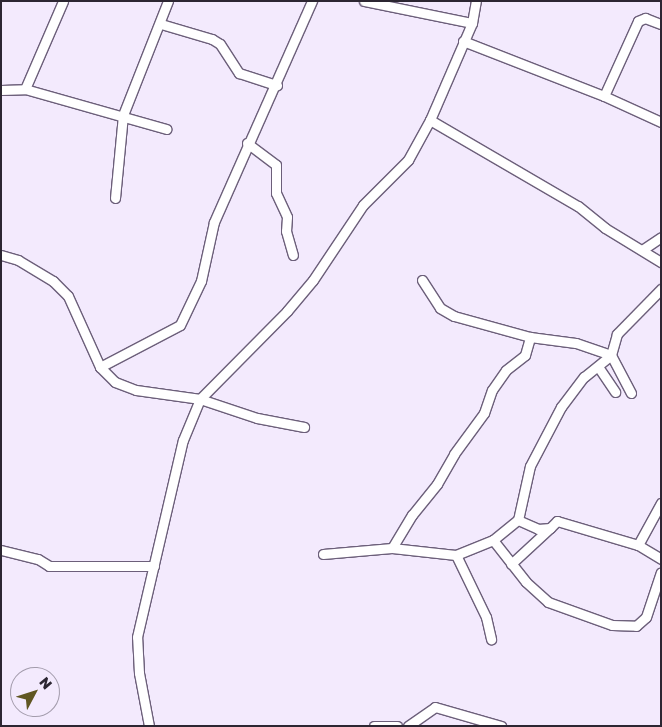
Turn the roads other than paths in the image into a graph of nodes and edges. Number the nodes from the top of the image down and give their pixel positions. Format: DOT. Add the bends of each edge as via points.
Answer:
graph roads {
  1 [pos="64,1"];
  2 [pos="168,1"];
  3 [pos="312,1"];
  4 [pos="364,1"];
  5 [pos="476,1"];
  6 [pos="472,23"];
  7 [pos="160,24"];
  8 [pos="661,24"];
  9 [pos="463,41"];
  10 [pos="277,85"];
  11 [pos="25,89"];
  12 [pos="1,90"];
  13 [pos="604,96"];
  14 [pos="123,115"];
  15 [pos="430,120"];
  16 [pos="661,122"];
  17 [pos="166,129"];
  18 [pos="248,144"];
  19 [pos="114,198"];
  20 [pos="661,237"];
  21 [pos="642,250"];
  22 [pos="1,255"];
  23 [pos="293,255"];
  24 [pos="661,262"];
  25 [pos="422,280"];
  26 [pos="661,289"];
  27 [pos="530,337"];
  28 [pos="611,355"];
  29 [pos="100,367"];
  30 [pos="599,368"];
  31 [pos="615,392"];
  32 [pos="632,393"];
  33 [pos="200,399"];
  34 [pos="304,427"];
  35 [pos="661,503"];
  36 [pos="518,520"];
  37 [pos="550,528"];
  38 [pos="492,540"];
  39 [pos="638,545"];
  40 [pos="392,548"];
  41 [pos="1,550"];
  42 [pos="324,554"];
  43 [pos="456,555"];
  44 [pos="661,559"];
  45 [pos="511,564"];
  46 [pos="154,566"];
  47 [pos="661,572"];
  48 [pos="491,639"];
  49 [pos="498,725"];
  50 [pos="149,726"];
  51 [pos="374,726"];
  52 [pos="397,726"];
  53 [pos="408,726"];
  1 -- 11 [label="street"];
  2 -- 7 [label="street"];
  3 -- 10 [label="street"];
  4 -- 6 [label="street"];
  5 -- 6 [label="street"];
  6 -- 9 [label="street"];
  7 -- 10 [label="street" via="212,39 220,44 239,73"];
  7 -- 14 [label="street"];
  8 -- 13 [label="street" via="645,18 638,21"];
  9 -- 13 [label="street"];
  9 -- 15 [label="street"];
  10 -- 18 [label="street"];
  11 -- 12 [label="street"];
  11 -- 14 [label="street"];
  13 -- 16 [label="street"];
  14 -- 17 [label="street"];
  14 -- 19 [label="street"];
  15 -- 21 [label="street" via="578,206 605,228"];
  15 -- 33 [label="street" via="408,160 363,205 313,280"];
  18 -- 23 [label="street" via="276,165 276,193 287,217 286,231"];
  18 -- 29 [label="street" via="214,222 196,295 186,307 180,325"];
  20 -- 21 [label="street"];
  21 -- 24 [label="street"];
  22 -- 29 [label="street" via="18,260 53,281 68,296"];
  25 -- 27 [label="street" via="440,308 454,316"];
  26 -- 28 [label="street" via="617,334"];
  27 -- 28 [label="street" via="570,341"];
  27 -- 40 [label="street" via="524,355 506,370 492,390 484,413"];
  28 -- 30 [label="street"];
  28 -- 32 [label="street"];
  29 -- 33 [label="street" via="115,382 136,390"];
  30 -- 31 [label="street"];
  30 -- 36 [label="street" via="584,377 561,407 530,466"];
  33 -- 34 [label="street" via="257,418"];
  33 -- 46 [label="street" via="183,440"];
  35 -- 39 [label="street"];
  36 -- 37 [label="street" via="538,529"];
  36 -- 38 [label="street"];
  37 -- 39 [label="street" via="557,522"];
  37 -- 45 [label="street"];
  38 -- 43 [label="street"];
  38 -- 45 [label="street"];
  39 -- 44 [label="street"];
  40 -- 42 [label="street"];
  40 -- 43 [label="street"];
  41 -- 46 [label="street" via="38,559 48,566"];
  43 -- 48 [label="street" via="486,617"];
  45 -- 47 [label="street" via="548,602 612,625 636,626 646,617"];
  46 -- 50 [label="street" via="137,637 139,673"];
  49 -- 53 [label="street" via="435,707"];
  51 -- 52 [label="street"];
}
